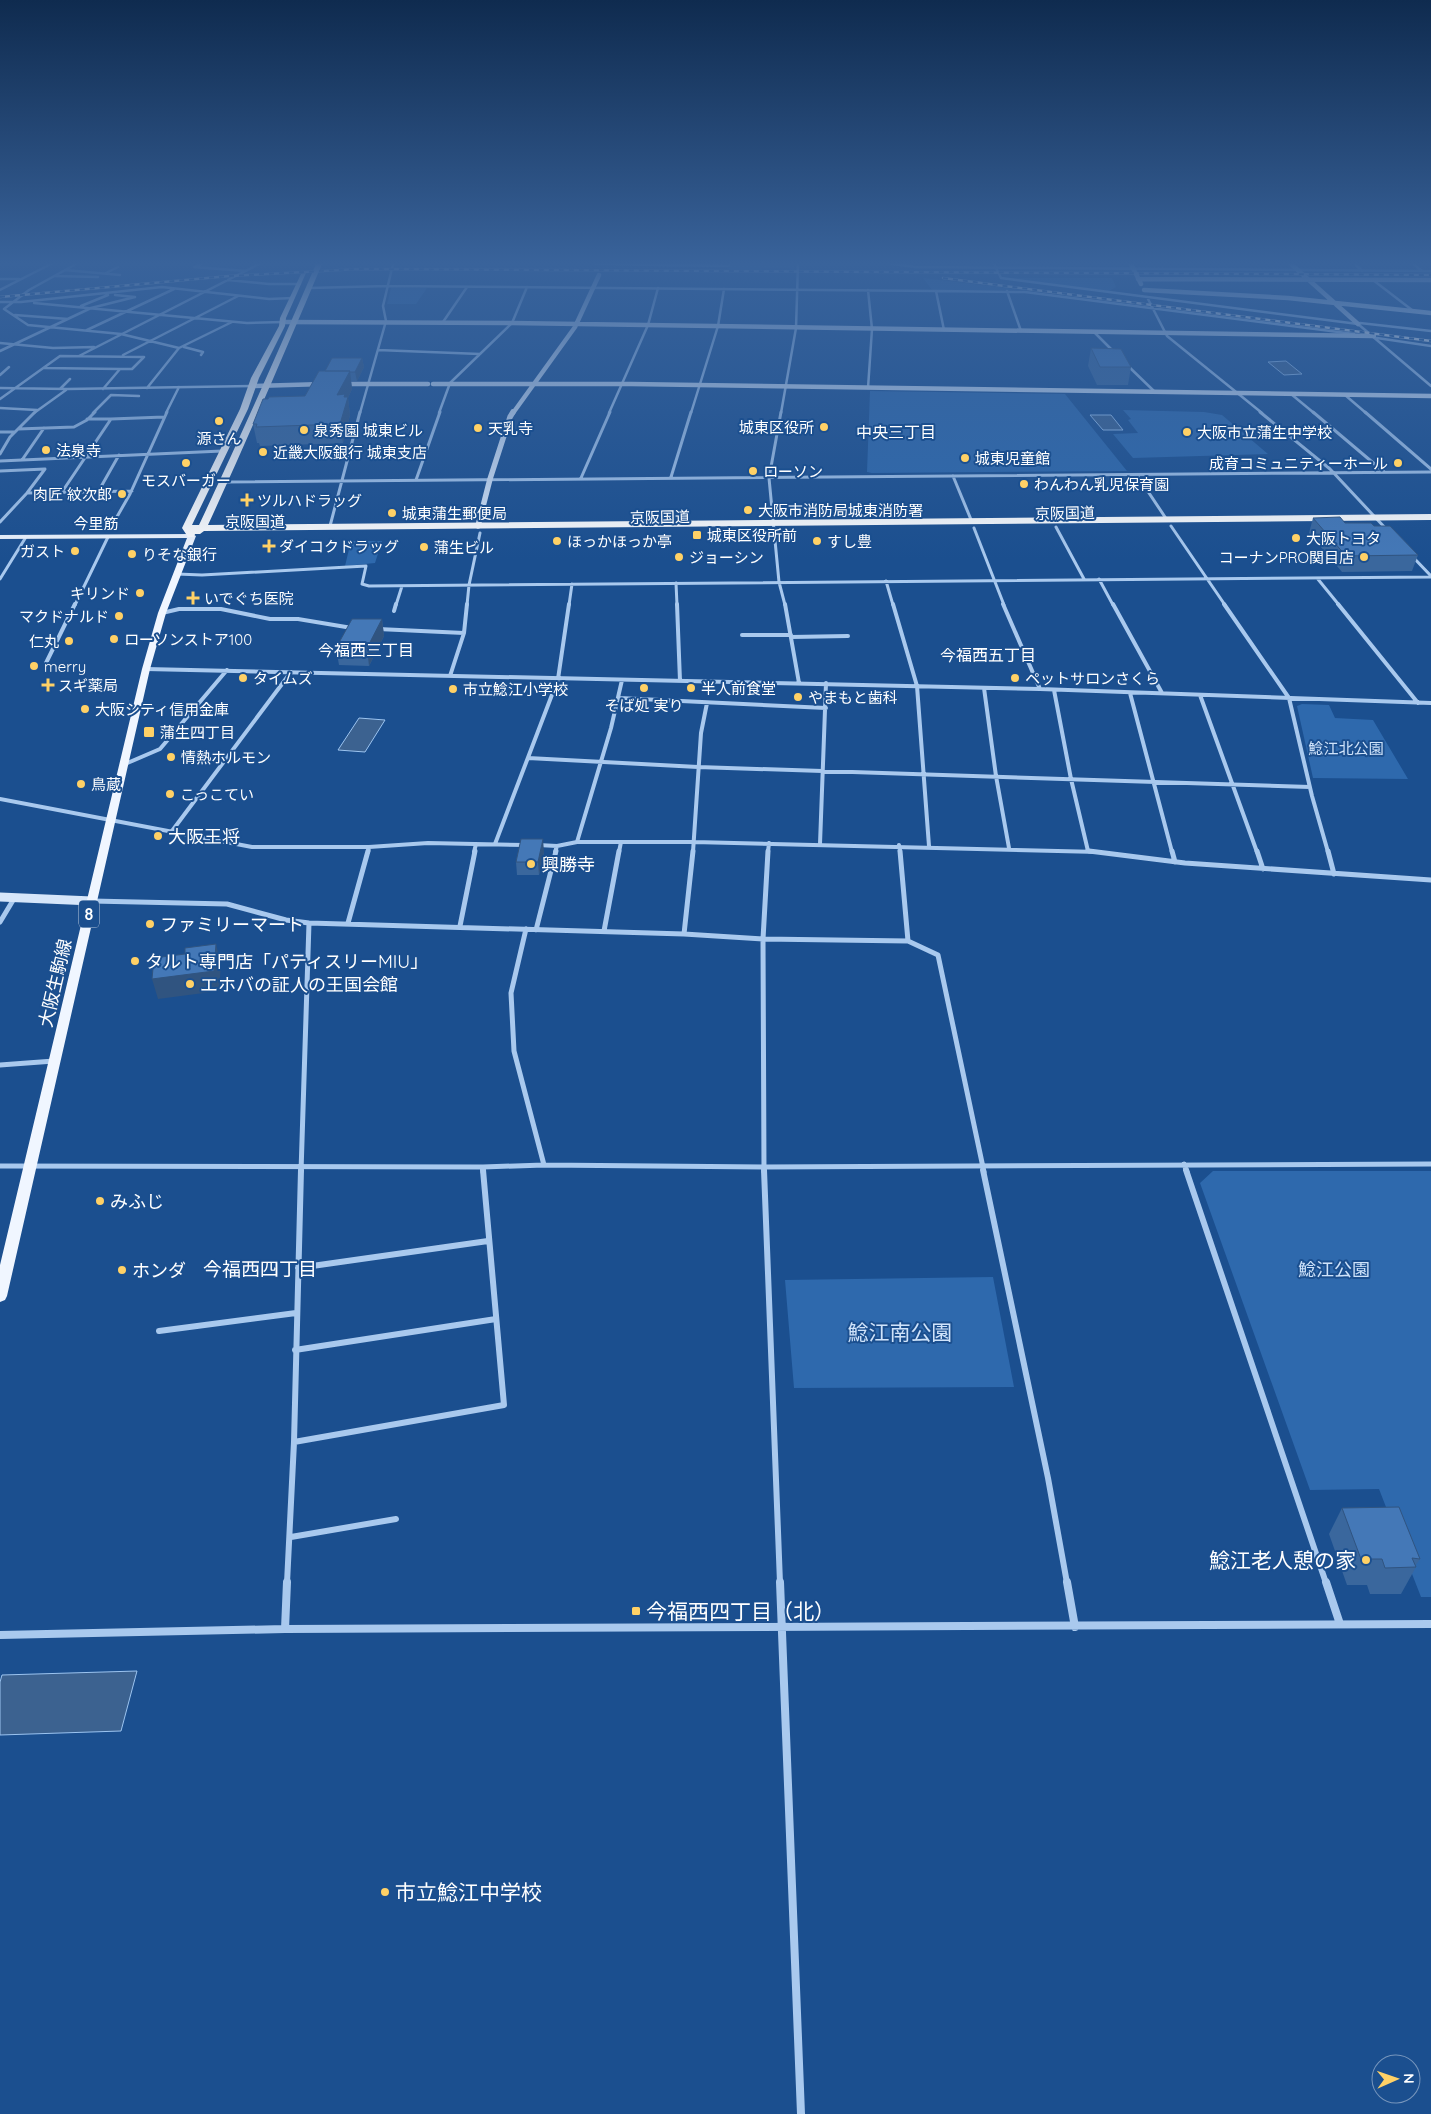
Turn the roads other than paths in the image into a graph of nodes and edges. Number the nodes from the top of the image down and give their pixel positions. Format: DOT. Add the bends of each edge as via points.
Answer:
graph roads {
  1 [pos="1124,362"];
  2 [pos="51,363"];
  3 [pos="138,363"];
  4 [pos="167,363"];
  5 [pos="263,363"];
  6 [pos="275,363"];
  7 [pos="375,363"];
  8 [pos="471,363"];
  9 [pos="550,363"];
  10 [pos="632,363"];
  11 [pos="706,363"];
  12 [pos="790,363"];
  13 [pos="870,363"];
  14 [pos="1201,363"];
  15 [pos="1404,363"];
  16 [pos="8,367"];
  17 [pos="44,368"];
  18 [pos="120,369"];
  19 [pos="0,375"];
  20 [pos="70,379"];
  21 [pos="450,383"];
  22 [pos="536,383"];
  23 [pos="369,384"];
  24 [pos="623,384"];
  25 [pos="264,385"];
  26 [pos="699,385"];
  27 [pos="252,386"];
  28 [pos="1431,386"];
  29 [pos="179,387"];
  30 [pos="785,387"];
  31 [pos="0,388"];
  32 [pos="14,388"];
  33 [pos="147,388"];
  34 [pos="868,388"];
  35 [pos="60,389"];
  36 [pos="66,389"];
  37 [pos="103,389"];
  38 [pos="1155,392"];
  39 [pos="1238,393"];
  40 [pos="1291,394"];
  41 [pos="1345,395"];
  42 [pos="139,396"];
  43 [pos="1431,396"];
  44 [pos="0,399"];
  45 [pos="0,408"];
  46 [pos="37,410"];
  47 [pos="164,417"];
  48 [pos="87,419"];
  49 [pos="111,419"];
  50 [pos="44,428"];
  51 [pos="17,430"];
  52 [pos="0,432"];
  53 [pos="0,446"];
  54 [pos="6,446"];
  55 [pos="222,451"];
  56 [pos="0,454"];
  57 [pos="150,454"];
  58 [pos="119,455"];
  59 [pos="85,457"];
  60 [pos="22,460"];
  61 [pos="0,461"];
  62 [pos="1431,470"];
  63 [pos="0,471"];
  64 [pos="1384,472"];
  65 [pos="1335,473"];
  66 [pos="1137,475"];
  67 [pos="953,476"];
  68 [pos="581,478"];
  69 [pos="671,478"];
  70 [pos="769,478"];
  71 [pos="490,479"];
  72 [pos="416,480"];
  73 [pos="341,481"];
  74 [pos="222,482"];
  75 [pos="132,491"];
  76 [pos="62,492"];
  77 [pos="98,492"];
  78 [pos="27,494"];
  79 [pos="1431,517"];
  80 [pos="1379,521"];
  81 [pos="0,522"];
  82 [pos="1169,523"];
  83 [pos="1431,524"];
  84 [pos="972,525"];
  85 [pos="330,526"];
  86 [pos="775,527"];
  87 [pos="1056,527"];
  88 [pos="202,528"];
  89 [pos="479,529"];
  90 [pos="0,530"];
  91 [pos="189,532"];
  92 [pos="109,533"];
  93 [pos="26,537"];
  94 [pos="0,538"];
  95 [pos="1395,538"];
  96 [pos="1407,550"];
  97 [pos="177,574"];
  98 [pos="1431,577"];
  99 [pos="1317,578"];
  100 [pos="0,579"];
  101 [pos="1084,579"];
  102 [pos="1098,579"];
  103 [pos="1206,579"];
  104 [pos="993,580"];
  105 [pos="886,581"];
  106 [pos="779,582"];
  107 [pos="676,583"];
  108 [pos="469,584"];
  109 [pos="572,584"];
  110 [pos="402,586"];
  111 [pos="394,611"];
  112 [pos="162,613"];
  113 [pos="355,628"];
  114 [pos="375,629"];
  115 [pos="464,633"];
  116 [pos="742,635"];
  117 [pos="791,636"];
  118 [pos="848,636"];
  119 [pos="46,663"];
  120 [pos="146,669"];
  121 [pos="227,670"];
  122 [pos="292,672"];
  123 [pos="450,676"];
  124 [pos="558,679"];
  125 [pos="622,680"];
  126 [pos="680,681"];
  127 [pos="799,683"];
  128 [pos="826,684"];
  129 [pos="917,686"];
  130 [pos="984,688"];
  131 [pos="1040,689"];
  132 [pos="1054,690"];
  133 [pos="1130,693"];
  134 [pos="1162,693"];
  135 [pos="1200,694"];
  136 [pos="619,698"];
  137 [pos="1289,698"];
  138 [pos="707,703"];
  139 [pos="1418,703"];
  140 [pos="1431,703"];
  141 [pos="826,708"];
  142 [pos="528,758"];
  143 [pos="600,761"];
  144 [pos="125,764"];
  145 [pos="698,767"];
  146 [pos="823,771"];
  147 [pos="925,774"];
  148 [pos="996,776"];
  149 [pos="1071,779"];
  150 [pos="1154,782"];
  151 [pos="1232,785"];
  152 [pos="1310,787"];
  153 [pos="0,800"];
  154 [pos="111,822"];
  155 [pos="172,831"];
  156 [pos="577,842"];
  157 [pos="620,842"];
  158 [pos="694,842"];
  159 [pos="769,843"];
  160 [pos="476,844"];
  161 [pos="495,844"];
  162 [pos="820,844"];
  163 [pos="899,845"];
  164 [pos="558,846"];
  165 [pos="929,846"];
  166 [pos="369,847"];
  167 [pos="1009,848"];
  168 [pos="1088,851"];
  169 [pos="1176,862"];
  170 [pos="1263,868"];
  171 [pos="1334,874"];
  172 [pos="1431,880"];
  173 [pos="0,897"];
  174 [pos="15,897"];
  175 [pos="92,900"];
  176 [pos="0,922"];
  177 [pos="309,923"];
  178 [pos="348,923"];
  179 [pos="460,926"];
  180 [pos="526,929"];
  181 [pos="536,930"];
  182 [pos="604,931"];
  183 [pos="684,934"];
  184 [pos="764,939"];
  185 [pos="908,941"];
  186 [pos="55,1061"];
  187 [pos="0,1065"];
  188 [pos="983,1164"];
  189 [pos="1184,1164"];
  190 [pos="1431,1164"];
  191 [pos="544,1165"];
  192 [pos="0,1166"];
  193 [pos="29,1166"];
  194 [pos="301,1167"];
  195 [pos="483,1167"];
  196 [pos="764,1167"];
  197 [pos="488,1241"];
  198 [pos="298,1268"];
  199 [pos="0,1296"];
  200 [pos="296,1313"];
  201 [pos="496,1319"];
  202 [pos="159,1331"];
  203 [pos="296,1350"];
  204 [pos="294,1442"];
  205 [pos="396,1519"];
  206 [pos="291,1538"];
  207 [pos="1340,1624"];
  208 [pos="1431,1624"];
  209 [pos="781,1626"];
  210 [pos="1075,1627"];
  211 [pos="285,1629"];
  212 [pos="0,1634"];
  213 [pos="801,2114"];
  1 -- 38 [label="street"];
  2 -- 17 [label="street"];
  3 -- 18 [label="street" via="132,369"];
  4 -- 33 [label="street"];
  5 -- 27 [label="highway"];
  6 -- 25 [label="highway, 京阪国道"];
  7 -- 23 [label="street"];
  8 -- 21 [label="street"];
  9 -- 22 [label="street"];
  10 -- 24 [label="street"];
  11 -- 26 [label="street"];
  12 -- 30 [label="street"];
  13 -- 34 [label="street"];
  14 -- 39 [label="street"];
  15 -- 28 [label="street"];
  16 -- 19 [label="street"];
  17 -- 18 [label="street"];
  17 -- 32 [label="street"];
  18 -- 37 [label="street"];
  20 -- 35 [label="street"];
  21 -- 22 [label="street"];
  21 -- 23 [label="street"];
  21 -- 72 [label="street"];
  22 -- 24 [label="street"];
  22 -- 71 [label="street" via="510,417"];
  23 -- 25 [label="street"];
  23 -- 73 [label="street"];
  24 -- 26 [label="street"];
  24 -- 68 [label="street"];
  25 -- 27 [label="street"];
  25 -- 74 [label="highway, 京阪国道" via="265,391"];
  26 -- 30 [label="street"];
  26 -- 69 [label="street"];
  27 -- 29 [label="street"];
  27 -- 55 [label="highway"];
  29 -- 33 [label="street"];
  29 -- 47 [label="street"];
  30 -- 34 [label="street"];
  30 -- 70 [label="street"];
  31 -- 32 [label="street"];
  32 -- 35 [label="street"];
  32 -- 44 [label="street"];
  33 -- 37 [label="street"];
  34 -- 38 [label="street"];
  35 -- 36 [label="street"];
  36 -- 37 [label="street"];
  36 -- 46 [label="street"];
  38 -- 39 [label="street"];
  39 -- 40 [label="street"];
  39 -- 65 [label="street"];
  40 -- 41 [label="street"];
  40 -- 64 [label="street"];
  41 -- 43 [label="street"];
  41 -- 62 [label="street"];
  42 -- 48 [label="street" via="112,395"];
  45 -- 46 [label="street"];
  46 -- 51 [label="street"];
  47 -- 49 [label="street"];
  47 -- 57 [label="street"];
  48 -- 49 [label="street"];
  48 -- 50 [label="street" via="74,427"];
  49 -- 59 [label="street"];
  50 -- 51 [label="street"];
  50 -- 60 [label="street"];
  51 -- 52 [label="street"];
  51 -- 54 [label="street"];
  53 -- 54 [label="street"];
  54 -- 56 [label="street"];
  55 -- 57 [label="street"];
  55 -- 91 [label="highway"];
  57 -- 58 [label="street"];
  57 -- 75 [label="street"];
  58 -- 59 [label="street"];
  58 -- 77 [label="street"];
  59 -- 60 [label="street"];
  59 -- 76 [label="street"];
  60 -- 61 [label="street"];
  62 -- 64 [label="street"];
  63 -- 78 [label="street" via="45,469"];
  64 -- 65 [label="street"];
  65 -- 66 [label="street"];
  65 -- 80 [label="street"];
  66 -- 67 [label="street"];
  66 -- 82 [label="street"];
  67 -- 70 [label="street"];
  67 -- 84 [label="street"];
  68 -- 69 [label="street"];
  68 -- 71 [label="street"];
  69 -- 70 [label="street"];
  70 -- 86 [label="street"];
  71 -- 72 [label="street"];
  71 -- 89 [label="street"];
  72 -- 73 [label="street"];
  73 -- 74 [label="street"];
  73 -- 85 [label="street"];
  74 -- 88 [label="highway, 京阪国道"];
  75 -- 77 [label="street"];
  75 -- 92 [label="street"];
  76 -- 77 [label="street"];
  76 -- 78 [label="street"];
  78 -- 81 [label="street"];
  79 -- 80 [label="highway, 京阪国道"];
  80 -- 82 [label="highway, 京阪国道"];
  80 -- 83 [label="highway, 京阪国道"];
  80 -- 95 [label="street"];
  82 -- 84 [label="highway, 京阪国道"];
  82 -- 87 [label="highway, 京阪国道"];
  82 -- 103 [label="street"];
  84 -- 86 [label="highway, 京阪国道"];
  84 -- 87 [label="highway, 京阪国道"];
  84 -- 104 [label="street"];
  85 -- 88 [label="highway, 京阪国道"];
  85 -- 89 [label="highway, 京阪国道"];
  86 -- 89 [label="highway, 京阪国道"];
  86 -- 106 [label="street"];
  87 -- 101 [label="street"];
  88 -- 91 [label="highway"];
  89 -- 91 [label="highway, 京阪国道"];
  89 -- 108 [label="street"];
  90 -- 92 [label="main road, 今里筋"];
  91 -- 92 [label="main road, 今里筋"];
  91 -- 97 [label="main road, 大阪生駒線 / 8"];
  92 -- 93 [label="main road, 今里筋"];
  92 -- 119 [label="street"];
  93 -- 94 [label="main road, 今里筋"];
  93 -- 100 [label="street"];
  96 -- 98 [label="street"];
  97 -- 110 [label="street" via="366,566 362,584"];
  97 -- 112 [label="main road, 大阪生駒線 / 8"];
  98 -- 99 [label="street"];
  99 -- 103 [label="street"];
  99 -- 139 [label="street"];
  101 -- 102 [label="street"];
  101 -- 104 [label="street"];
  102 -- 103 [label="street"];
  102 -- 134 [label="street"];
  103 -- 137 [label="street"];
  104 -- 105 [label="street"];
  104 -- 131 [label="street"];
  105 -- 106 [label="street"];
  105 -- 129 [label="street"];
  106 -- 107 [label="street"];
  106 -- 117 [label="street"];
  107 -- 109 [label="street"];
  107 -- 126 [label="street"];
  108 -- 109 [label="street"];
  108 -- 110 [label="street"];
  108 -- 115 [label="street"];
  109 -- 124 [label="street"];
  110 -- 111 [label="street"];
  112 -- 113 [label="street" via="179,609 221,609 270,619 298,619"];
  112 -- 120 [label="main road, 大阪生駒線 / 8"];
  114 -- 115 [label="street"];
  115 -- 123 [label="street"];
  116 -- 117 [label="street"];
  117 -- 118 [label="street"];
  117 -- 127 [label="street"];
  120 -- 121 [label="street"];
  120 -- 144 [label="main road, 大阪生駒線 / 8"];
  121 -- 122 [label="street"];
  121 -- 144 [label="street" via="160,749"];
  122 -- 123 [label="street"];
  122 -- 155 [label="street"];
  123 -- 124 [label="street"];
  124 -- 125 [label="street"];
  124 -- 142 [label="street"];
  125 -- 126 [label="street"];
  125 -- 136 [label="street"];
  126 -- 127 [label="street"];
  127 -- 128 [label="street"];
  128 -- 129 [label="street"];
  128 -- 141 [label="street"];
  129 -- 130 [label="street"];
  129 -- 147 [label="street"];
  130 -- 131 [label="street"];
  130 -- 148 [label="street"];
  131 -- 132 [label="street"];
  132 -- 133 [label="street"];
  132 -- 149 [label="street"];
  133 -- 134 [label="street"];
  133 -- 150 [label="street"];
  134 -- 135 [label="street"];
  135 -- 137 [label="street"];
  135 -- 151 [label="street"];
  136 -- 138 [label="street"];
  136 -- 143 [label="street"];
  137 -- 139 [label="street"];
  137 -- 152 [label="street"];
  138 -- 141 [label="street"];
  138 -- 145 [label="street"];
  139 -- 140 [label="street"];
  141 -- 146 [label="street"];
  142 -- 143 [label="street"];
  142 -- 161 [label="street"];
  143 -- 145 [label="street"];
  143 -- 156 [label="street"];
  144 -- 154 [label="main road, 大阪生駒線 / 8"];
  145 -- 146 [label="street"];
  145 -- 158 [label="street"];
  146 -- 147 [label="street"];
  146 -- 162 [label="street"];
  147 -- 148 [label="street"];
  147 -- 165 [label="street"];
  148 -- 149 [label="street"];
  148 -- 167 [label="street"];
  149 -- 150 [label="street"];
  149 -- 168 [label="street"];
  150 -- 151 [label="street"];
  150 -- 169 [label="street"];
  151 -- 152 [label="street"];
  151 -- 170 [label="street"];
  152 -- 171 [label="street"];
  153 -- 154 [label="street"];
  154 -- 155 [label="street"];
  154 -- 175 [label="main road, 大阪生駒線 / 8"];
  155 -- 166 [label="street" via="252,847"];
  156 -- 157 [label="street"];
  156 -- 164 [label="street"];
  157 -- 158 [label="street"];
  157 -- 182 [label="street"];
  158 -- 159 [label="street"];
  158 -- 183 [label="street"];
  159 -- 162 [label="street"];
  159 -- 184 [label="street"];
  160 -- 161 [label="street"];
  160 -- 166 [label="street"];
  160 -- 179 [label="street"];
  161 -- 164 [label="street"];
  162 -- 163 [label="street"];
  163 -- 165 [label="street"];
  163 -- 185 [label="street"];
  164 -- 181 [label="street"];
  165 -- 167 [label="street"];
  166 -- 178 [label="street"];
  167 -- 168 [label="street"];
  168 -- 169 [label="street"];
  169 -- 170 [label="street"];
  170 -- 171 [label="street"];
  171 -- 172 [label="street"];
  173 -- 174 [label="street"];
  174 -- 175 [label="street"];
  174 -- 176 [label="street"];
  175 -- 177 [label="street" via="226,904"];
  175 -- 186 [label="main road, 大阪生駒線 / 8"];
  177 -- 178 [label="street"];
  177 -- 194 [label="street"];
  178 -- 179 [label="street"];
  179 -- 180 [label="street"];
  180 -- 181 [label="street"];
  180 -- 191 [label="street" via="511,993 514,1051"];
  181 -- 182 [label="street"];
  182 -- 183 [label="street"];
  183 -- 184 [label="street"];
  184 -- 185 [label="street"];
  184 -- 196 [label="street"];
  185 -- 188 [label="street" via="938,955"];
  186 -- 187 [label="street"];
  186 -- 193 [label="main road, 大阪生駒線 / 8"];
  188 -- 189 [label="street"];
  188 -- 196 [label="street"];
  188 -- 210 [label="street"];
  189 -- 190 [label="street"];
  189 -- 207 [label="street"];
  191 -- 195 [label="street"];
  191 -- 196 [label="street"];
  192 -- 193 [label="street"];
  193 -- 194 [label="street"];
  193 -- 199 [label="main road, 大阪生駒線 / 8"];
  194 -- 195 [label="street"];
  194 -- 198 [label="street"];
  195 -- 197 [label="street"];
  196 -- 209 [label="street"];
  197 -- 198 [label="street"];
  197 -- 201 [label="street"];
  198 -- 200 [label="street"];
  200 -- 202 [label="street"];
  200 -- 203 [label="street"];
  201 -- 203 [label="street"];
  201 -- 204 [label="street" via="504,1405"];
  203 -- 204 [label="street"];
  204 -- 206 [label="street"];
  205 -- 206 [label="street"];
  206 -- 211 [label="street"];
  207 -- 208 [label="street"];
  207 -- 210 [label="street"];
  209 -- 210 [label="street"];
  209 -- 211 [label="street"];
  209 -- 213 [label="street"];
  211 -- 212 [label="street"];
}
